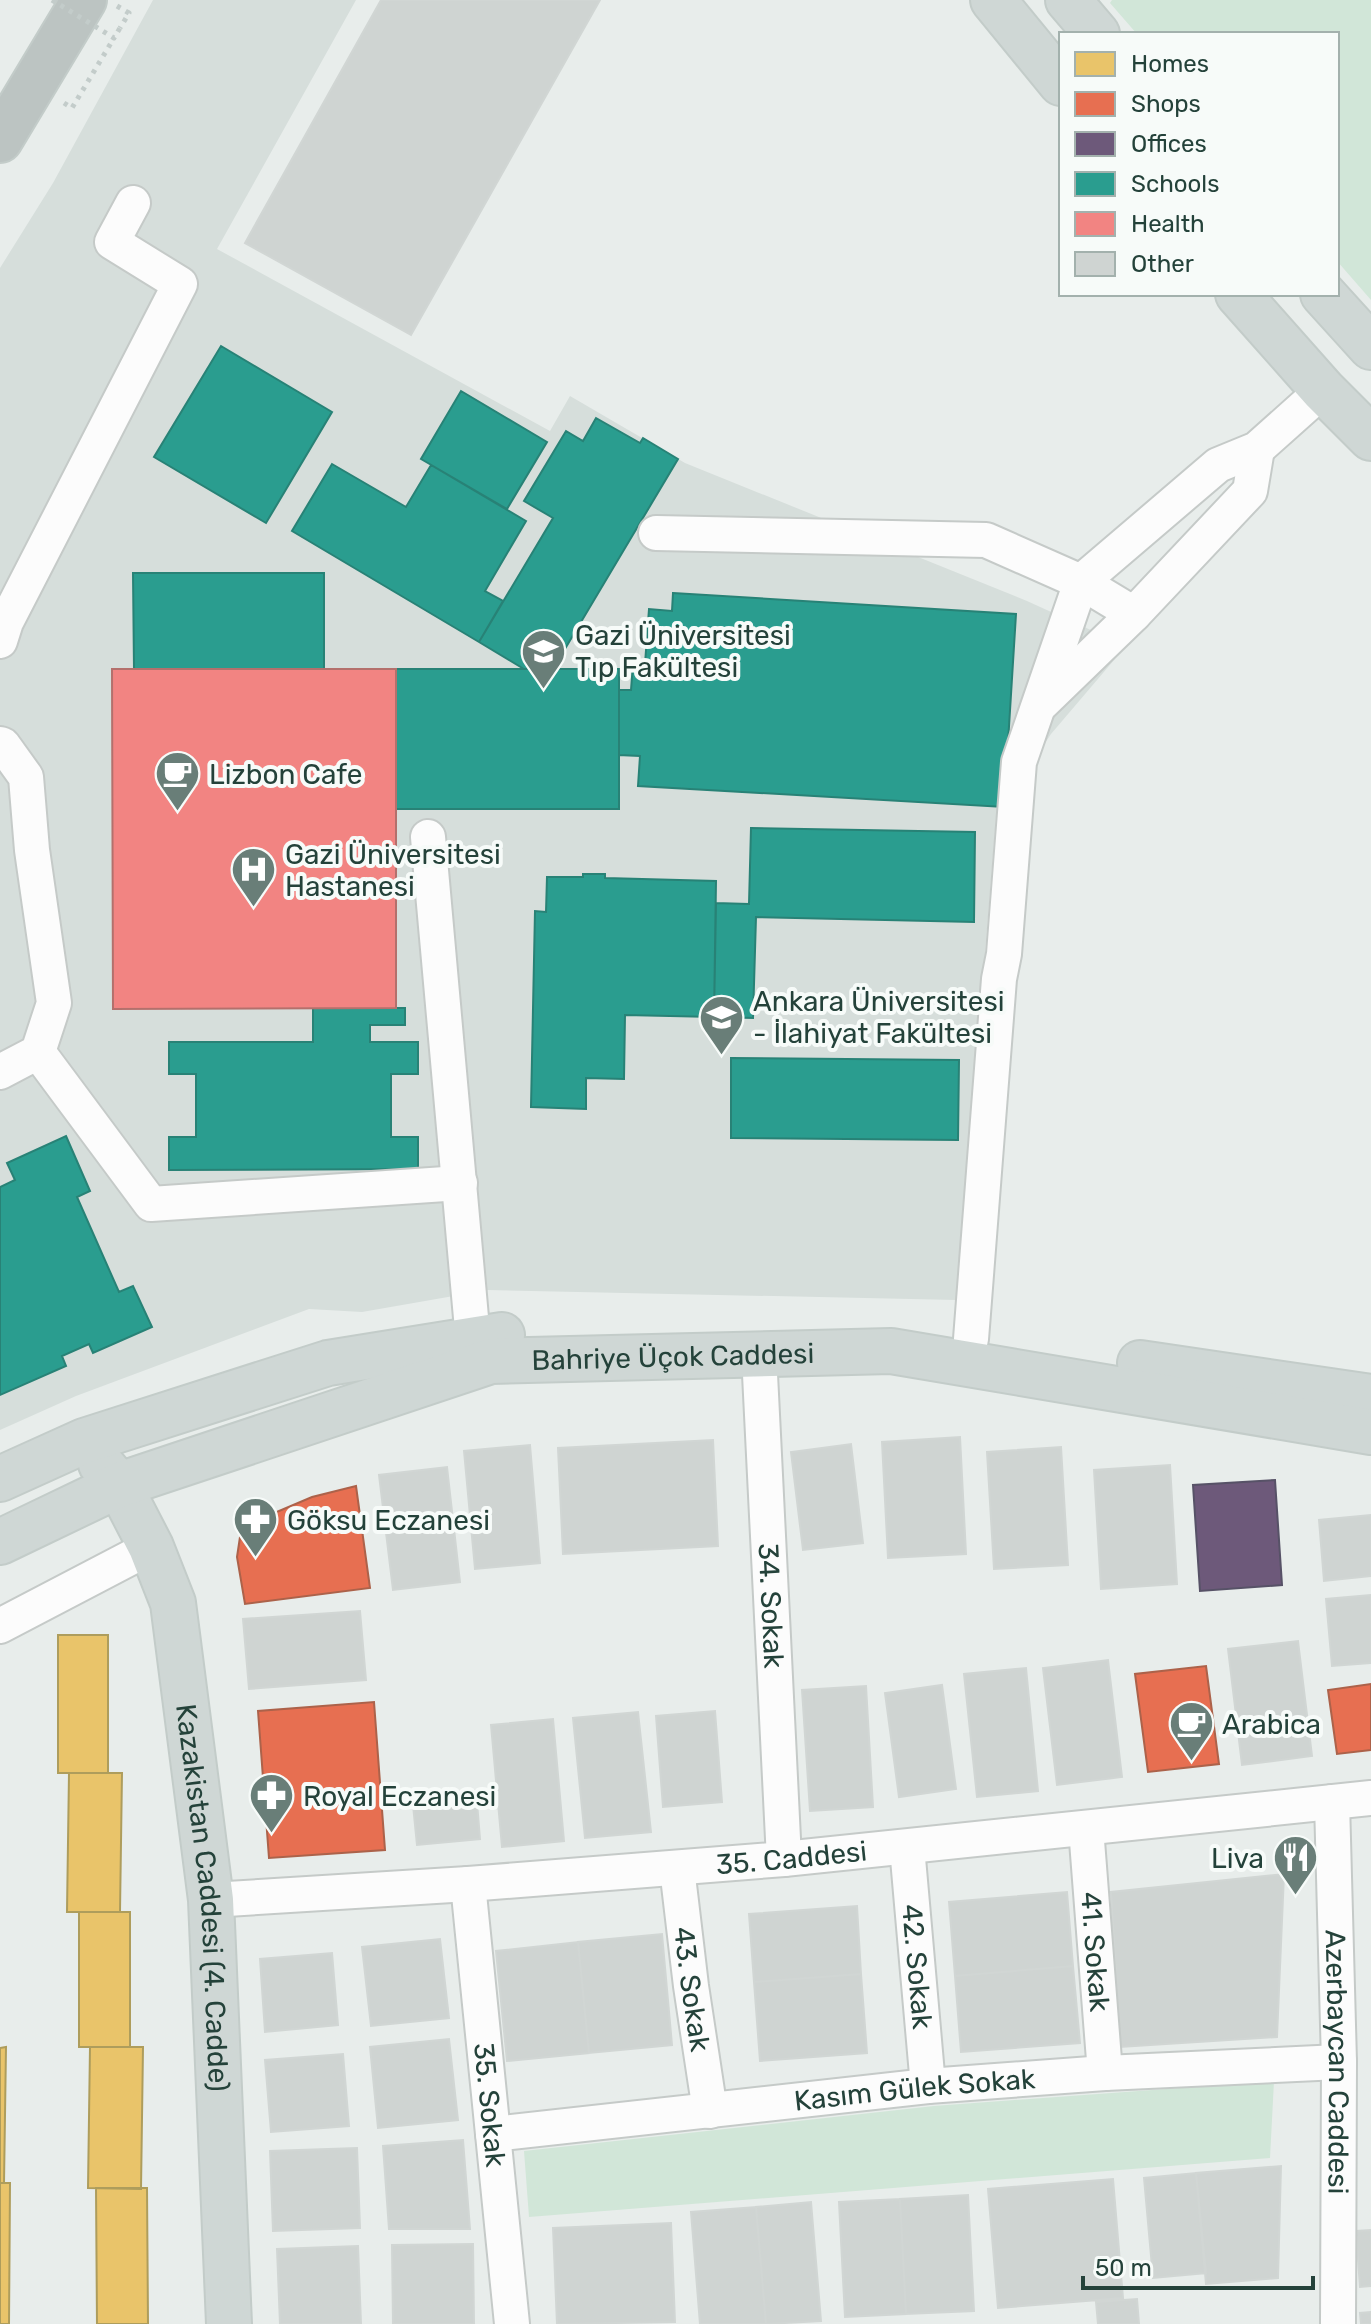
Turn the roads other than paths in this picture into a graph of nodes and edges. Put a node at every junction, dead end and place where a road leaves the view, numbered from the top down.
1 (84, 0) edge
2 (993, 0) edge
3 (1068, 0) edge
4 (1095, 32) edge
5 (1059, 81) edge
6 (0, 140) edge
7 (133, 203) dead end
8 (1240, 296) edge
9 (1325, 296) edge
10 (1371, 347) edge
11 (1323, 390) junction
12 (1371, 438) edge
13 (1257, 449) junction
14 (656, 533) dead end
15 (1081, 582) junction
16 (1134, 614) junction
17 (0, 641) edge
18 (1039, 706) junction
19 (0, 744) edge
20 (0, 810) edge
21 (30, 832) junction
22 (428, 837) dead end
23 (38, 1052) junction
24 (0, 1072) edge
25 (460, 1183) junction
26 (971, 1339) junction
27 (473, 1340) junction
28 (759, 1354) junction
29 (1371, 1397) edge
30 (1371, 1432) edge
31 (83, 1443) junction
32 (0, 1479) edge
33 (119, 1485) junction
34 (0, 1542) edge
35 (151, 1547) junction
36 (0, 1626) edge
37 (1371, 1798) edge
38 (1332, 1802) junction
39 (1086, 1828) junction
40 (907, 1847) junction
41 (784, 1859) junction
42 (677, 1868) junction
43 (468, 1884) junction
44 (211, 1900) junction
45 (1339, 2062) junction
46 (1105, 2073) junction
47 (928, 2086) junction
48 (710, 2111) junction
49 (493, 2134) junction
50 (222, 2317) edge
51 (512, 2324) edge
52 (1338, 2324) edge

1 - 6 highway
2 - 5 main road
3 - 4 main road
7 - 17 street
8 - 11 main road
9 - 10 main road
11 - 12 main road
11 - 13 street
13 - 15 street
13 - 16 street
14 - 15 street
15 - 16 street
15 - 18 street
16 - 18 street
18 - 26 street
19 - 21 street
20 - 21 street
21 - 23 street
22 - 25 street
23 - 24 street
23 - 25 street
25 - 27 street
26 - 27 main road, Bahriye Üçok Caddesi
26 - 29 main road, Bahriye Üçok Caddesi
27 - 31 main road, Bahriye Üçok Caddesi
28 - 30 main road, Bahriye Üçok Caddesi
28 - 33 main road, Bahriye Üçok Caddesi
28 - 41 street, 34. Sokak
31 - 32 main road, Bahriye Üçok Caddesi
31 - 33 main road, Kazakistan Caddesi (4. Cadde)
33 - 34 main road, Bahriye Üçok Caddesi
33 - 35 main road, Kazakistan Caddesi (4. Cadde)
35 - 36 street
35 - 44 main road, Kazakistan Caddesi (4. Cadde)
37 - 38 street, 35. Caddesi
38 - 39 street, 35. Caddesi
38 - 45 street, Azerbaycan Caddesi
39 - 40 street, 35. Caddesi
39 - 46 street, 41. Sokak
40 - 41 street, 35. Caddesi
40 - 47 street, 42. Sokak
41 - 42 street, 35. Caddesi
42 - 43 street, 35. Caddesi
42 - 48 street, 43. Sokak
43 - 44 street, 35. Caddesi
43 - 49 street, 35. Sokak
44 - 50 main road, Kazakistan Caddesi (4. Cadde)
45 - 46 street, Kasım Gülek Sokak
45 - 52 street, Azerbaycan Caddesi
46 - 47 street, Kasım Gülek Sokak
47 - 48 street, Kasım Gülek Sokak
48 - 49 street, Kasım Gülek Sokak
49 - 51 street, 35. Sokak

